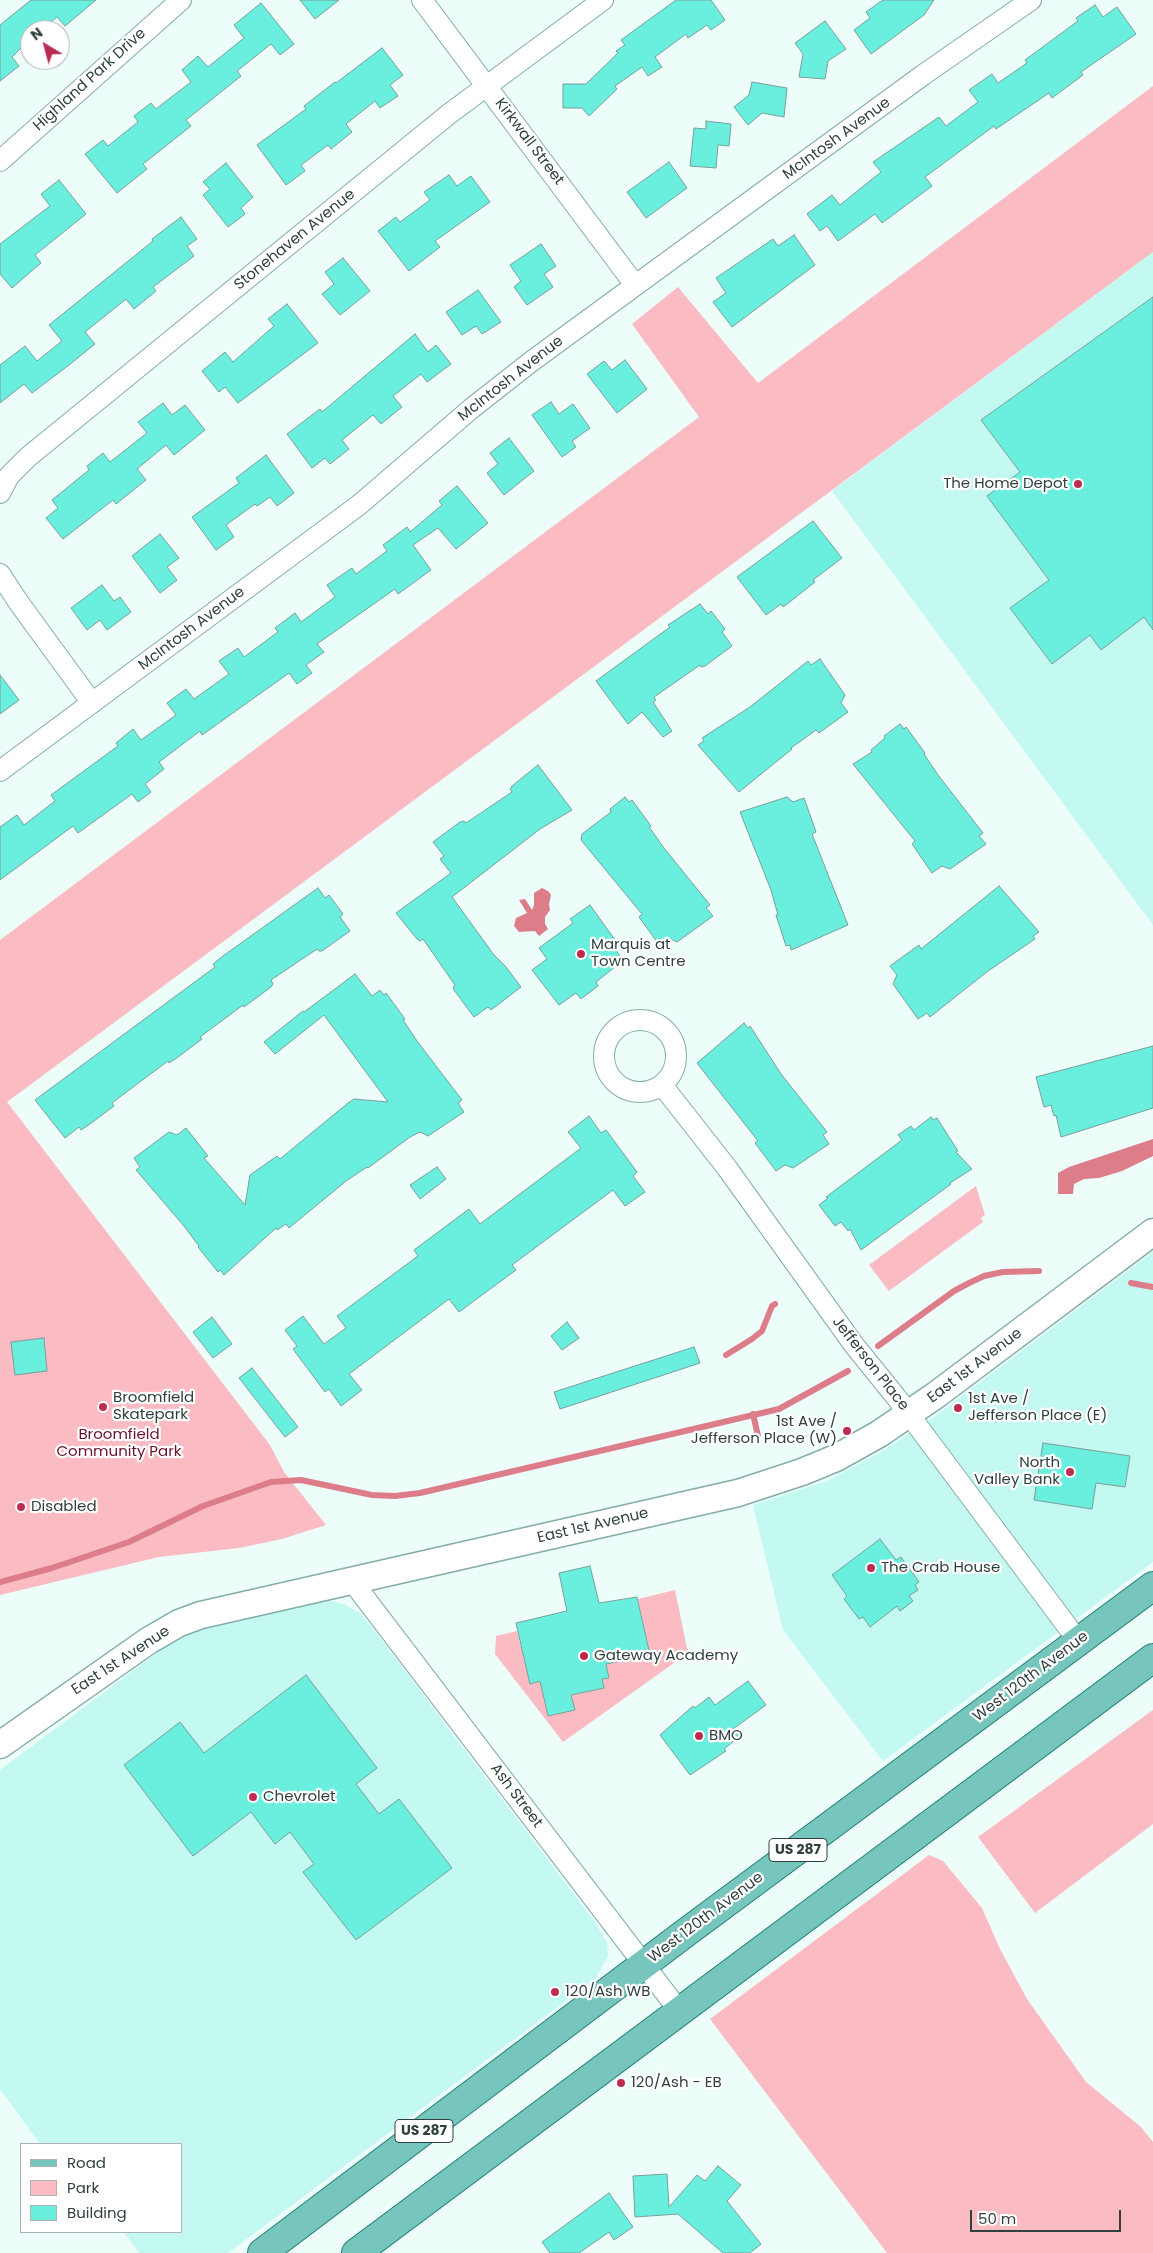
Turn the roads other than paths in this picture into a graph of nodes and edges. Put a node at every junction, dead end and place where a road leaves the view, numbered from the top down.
1 (181, 0) edge
2 (422, 0) edge
3 (602, 0) edge
4 (1031, 0) edge
5 (487, 86) junction
6 (0, 161) edge
7 (635, 285) junction
8 (0, 493) edge
9 (0, 574) edge
10 (92, 702) junction
11 (0, 771) edge
12 (662, 1085) dead end
13 (1153, 1232) edge
14 (909, 1414) junction
15 (352, 1580) junction
16 (1153, 1586) edge
17 (1078, 1642) junction
18 (1153, 1658) edge
19 (0, 1745) edge
20 (644, 1965) junction
21 (680, 2012) junction
22 (262, 2253) edge
23 (356, 2253) edge

1 - 6 street, Highland Park Drive
2 - 5 street, Kirkwall Street
3 - 5 street, Stonehaven Avenue
4 - 7 street, McIntosh Avenue
5 - 7 street, Kirkwall Street
5 - 8 street, Stonehaven Avenue
7 - 10 street, McIntosh Avenue
9 - 10 street
10 - 11 street, McIntosh Avenue
12 - 14 street, Jefferson Place
13 - 14 street, East 1st Avenue
14 - 15 street, East 1st Avenue
14 - 17 street, Jefferson Place
15 - 19 street, East 1st Avenue
15 - 20 street, Ash Street
16 - 17 main road, West 120th Avenue / US 287
17 - 20 main road, West 120th Avenue / US 287
18 - 21 main road
20 - 21 street, Ash Street
20 - 22 main road, West 120th Avenue / US 287
21 - 23 main road

